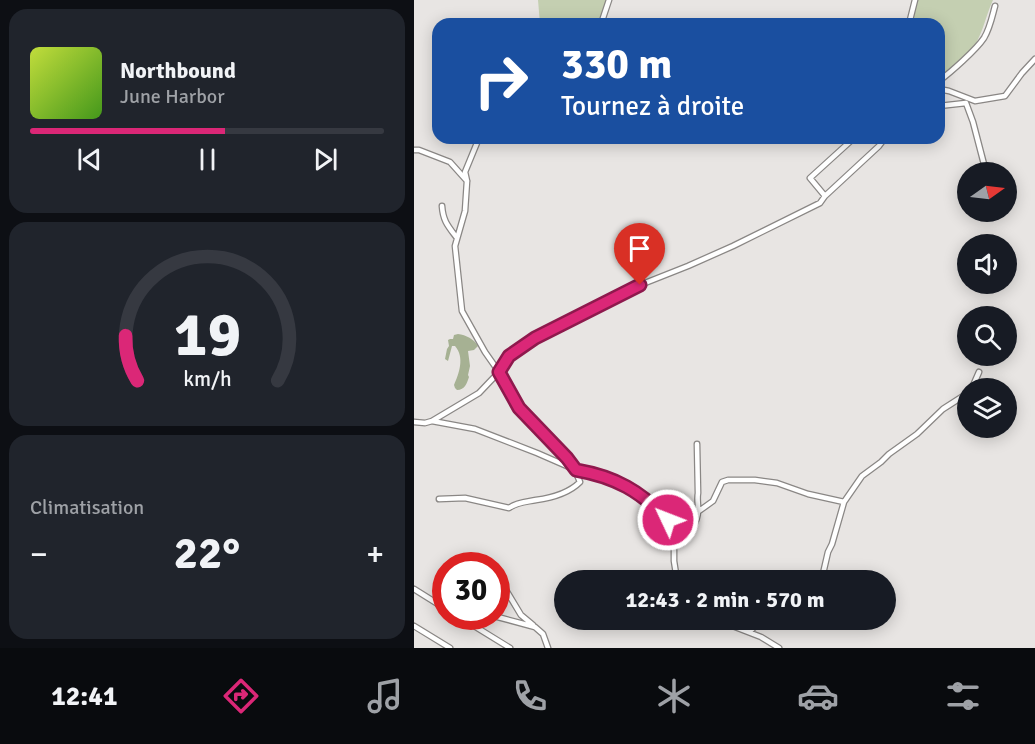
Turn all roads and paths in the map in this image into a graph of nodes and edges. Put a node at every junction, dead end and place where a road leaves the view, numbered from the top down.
1 (609, 0) edge
2 (915, 0) edge
3 (995, 6) dead end
4 (603, 18) edge
5 (910, 18) edge
6 (1035, 59) edge
7 (945, 76) edge
8 (945, 90) edge
9 (975, 101) junction
10 (966, 103) junction
11 (945, 105) edge
12 (477, 144) edge
13 (847, 144) edge
14 (880, 144) edge
15 (414, 150) edge
16 (983, 162) edge
17 (467, 181) junction
18 (825, 196) junction
19 (442, 206) dead end
20 (457, 238) junction
21 (499, 372) junction
22 (979, 372) dead end
23 (976, 378) edge
24 (957, 400) edge
25 (414, 422) edge
26 (432, 422) junction
27 (697, 444) dead end
28 (576, 470) junction
29 (439, 499) dead end
30 (844, 502) junction
31 (699, 511) junction
32 (674, 545) junction
33 (675, 570) edge
34 (824, 570) edge
35 (414, 589) edge
36 (510, 597) edge
37 (432, 600) edge
38 (510, 620) edge
39 (414, 626) edge
40 (535, 627) junction
41 (481, 630) edge
42 (743, 630) edge
43 (750, 630) edge
44 (748, 632) junction
45 (450, 648) edge
46 (510, 648) edge
47 (548, 648) edge
48 (779, 648) edge

1 - 4 street
2 - 5 street
3 - 7 street
6 - 9 street
8 - 9 street
9 - 10 street
10 - 11 street
10 - 16 street
12 - 17 street
13 - 18 street
14 - 18 street
15 - 17 street
17 - 20 street
18 - 21 street
19 - 20 street
20 - 21 street
21 - 26 street
21 - 28 street
22 - 23 street
24 - 30 street
25 - 26 street
26 - 28 street
27 - 31 street
28 - 29 street
28 - 32 street
30 - 31 street
30 - 34 street
31 - 32 street
32 - 33 street
35 - 37 street
36 - 40 street
38 - 40 street
39 - 45 street
40 - 47 street
41 - 46 street
42 - 44 street
43 - 44 street
44 - 48 street

